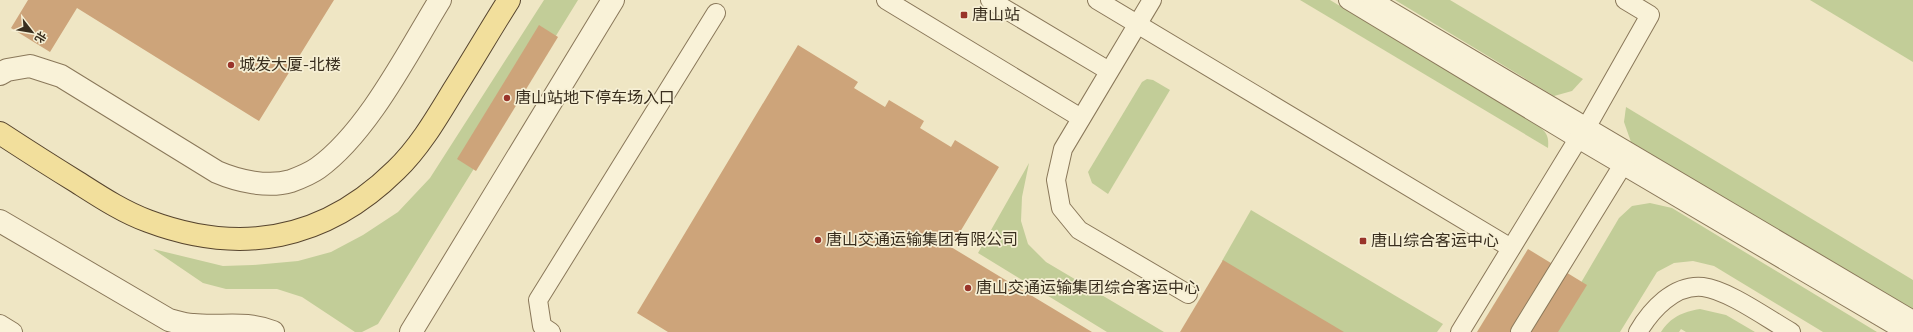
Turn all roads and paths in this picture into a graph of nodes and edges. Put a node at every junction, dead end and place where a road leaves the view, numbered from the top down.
1 (440, 0) edge
2 (509, 0) edge
3 (613, 0) edge
4 (886, 0) edge
5 (990, 0) edge
6 (1097, 0) edge
7 (1152, 0) edge
8 (1348, 0) edge
9 (1372, 0) edge
10 (1625, 0) edge
11 (716, 12) dead end
12 (1138, 24) junction
13 (1109, 71) junction
14 (0, 74) edge
15 (1081, 118) junction
16 (0, 133) edge
17 (1582, 134) junction
18 (1626, 160) junction
19 (0, 221) edge
20 (1510, 248) junction
21 (1188, 294) dead end
22 (1913, 320) edge
23 (0, 324) edge
24 (13, 332) edge
25 (273, 332) edge
26 (411, 332) edge
27 (551, 332) edge
28 (1460, 332) edge
29 (1520, 332) edge
30 (1638, 332) edge
31 (1791, 332) edge
32 (1906, 332) edge

1 - 14 street
2 - 16 main road
3 - 26 street
4 - 15 lane
5 - 13 lane
6 - 12 lane
7 - 12 lane
8 - 17 lane
9 - 17 lane
10 - 17 lane
11 - 27 lane
12 - 13 lane
12 - 20 lane
13 - 15 lane
15 - 21 lane
17 - 18 lane
17 - 20 lane
18 - 22 lane
18 - 29 lane
18 - 32 lane
19 - 25 street
20 - 28 lane
23 - 24 lane
30 - 31 lane

